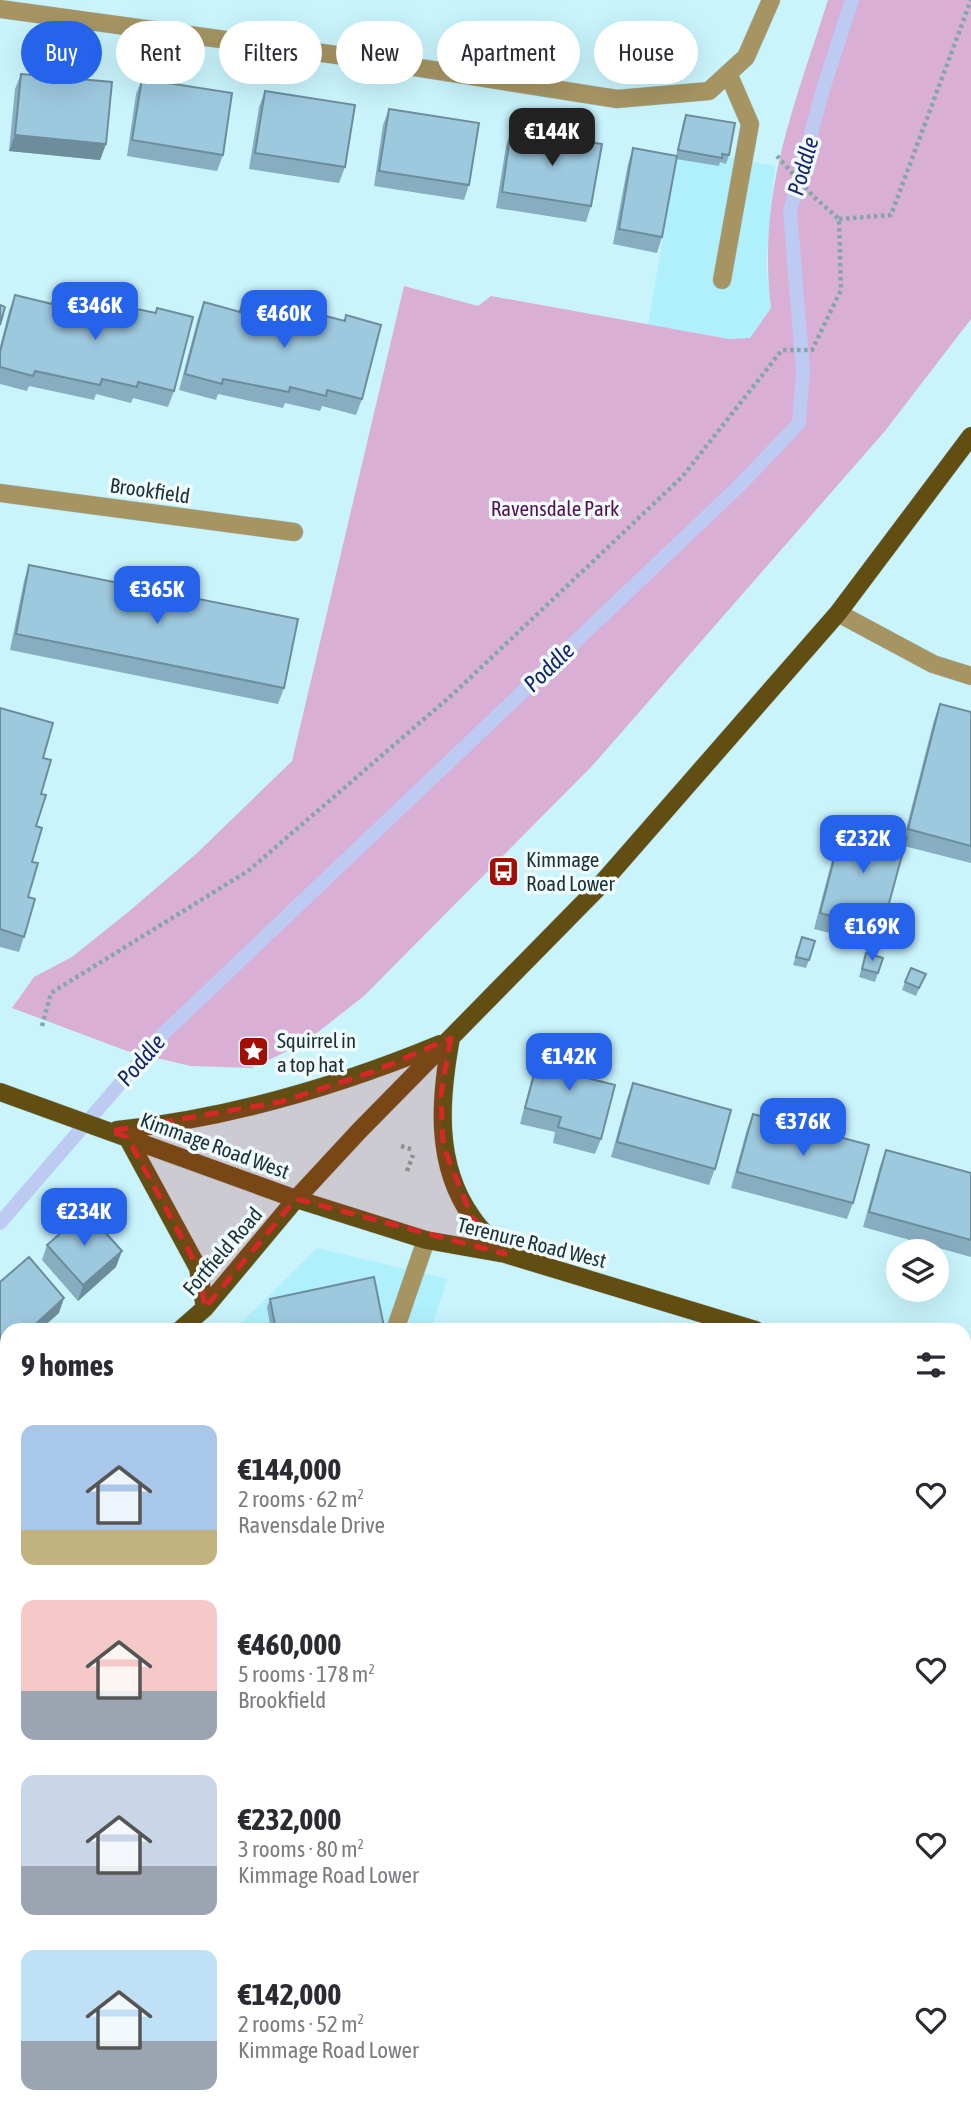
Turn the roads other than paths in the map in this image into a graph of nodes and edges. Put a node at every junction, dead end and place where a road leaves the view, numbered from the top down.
1 (771, 0) edge
2 (0, 9) edge
3 (728, 73) junction
4 (722, 281) dead end
5 (971, 436) edge
6 (0, 493) edge
7 (294, 532) dead end
8 (838, 613) junction
9 (971, 676) edge
10 (449, 1039) junction
11 (0, 1093) edge
12 (119, 1134) junction
13 (296, 1199) junction
14 (426, 1240) junction
15 (505, 1254) junction
16 (205, 1308) junction
17 (188, 1323) edge
18 (397, 1323) edge
19 (733, 1323) edge

1 - 3 street
2 - 3 street
3 - 4 street
5 - 8 main road
6 - 7 street, Brookfield
8 - 9 street
8 - 10 main road
10 - 12 main road
10 - 13 main road
10 - 15 main road
11 - 12 main road, Kimmage Road West
12 - 13 main road, Kimmage Road West
12 - 16 main road
13 - 14 main road, Terenure Road West
13 - 16 main road, Fortfield Road
14 - 15 main road, Terenure Road West
14 - 18 street
15 - 19 main road, Terenure Road West
16 - 17 main road, Fortfield Road

